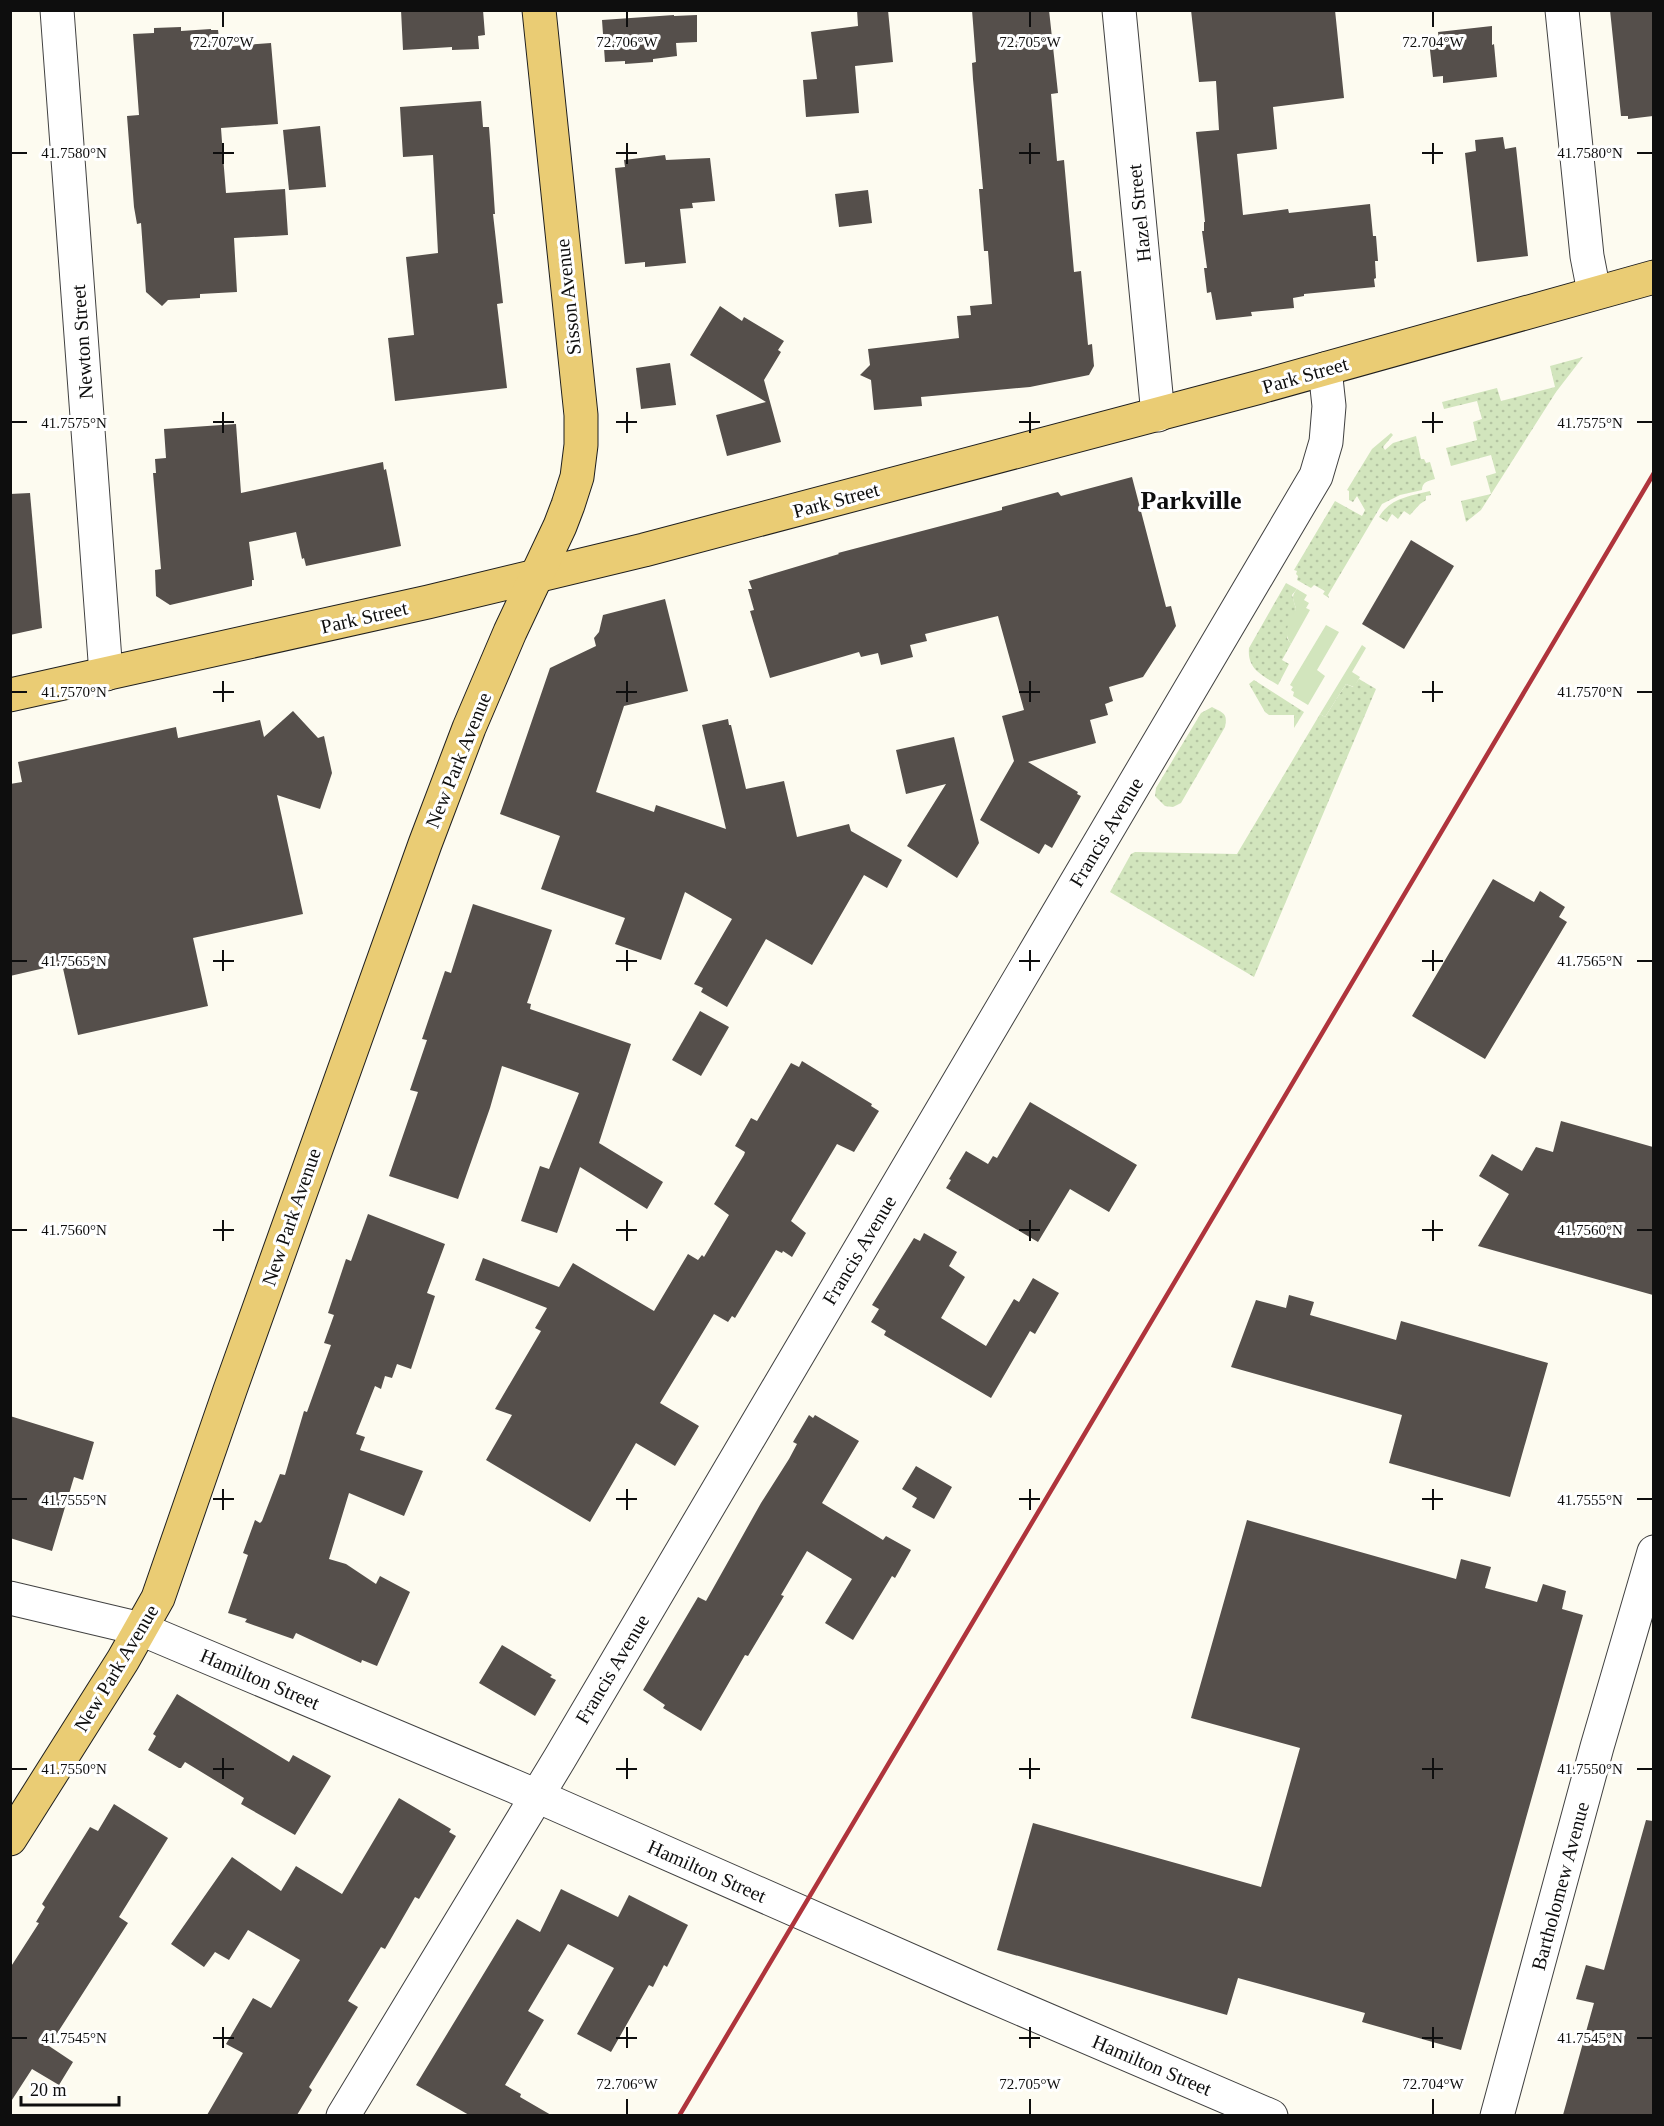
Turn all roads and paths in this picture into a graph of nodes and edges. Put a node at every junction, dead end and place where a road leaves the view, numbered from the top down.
1 (57, 10) edge
2 (539, 10) edge
3 (1119, 10) edge
4 (1562, 10) edge
5 (1653, 277) edge
6 (1594, 292) junction
7 (1325, 369) junction
8 (1158, 415) junction
9 (537, 576) junction
10 (106, 675) junction
11 (10, 695) edge
12 (1653, 1552) edge
13 (10, 1598) edge
14 (141, 1629) junction
15 (537, 1796) junction
16 (10, 1839) edge
17 (343, 2115) edge
18 (1271, 2115) edge
19 (1497, 2115) edge

1 - 10 street, Newton Street
2 - 9 main road, Sisson Avenue
3 - 8 street, Hazel Street
4 - 6 street
5 - 6 main road, Park Street
6 - 7 main road, Park Street
7 - 8 main road, Park Street
7 - 15 street, Francis Avenue
8 - 9 main road, Park Street
9 - 10 main road, Park Street
9 - 14 main road, New Park Avenue
10 - 11 main road, Park Street
12 - 19 street, Bartholomew Avenue
13 - 14 street, Hamilton Street
14 - 15 street, Hamilton Street
14 - 16 main road, New Park Avenue
15 - 17 street, Francis Avenue
15 - 18 street, Hamilton Street

